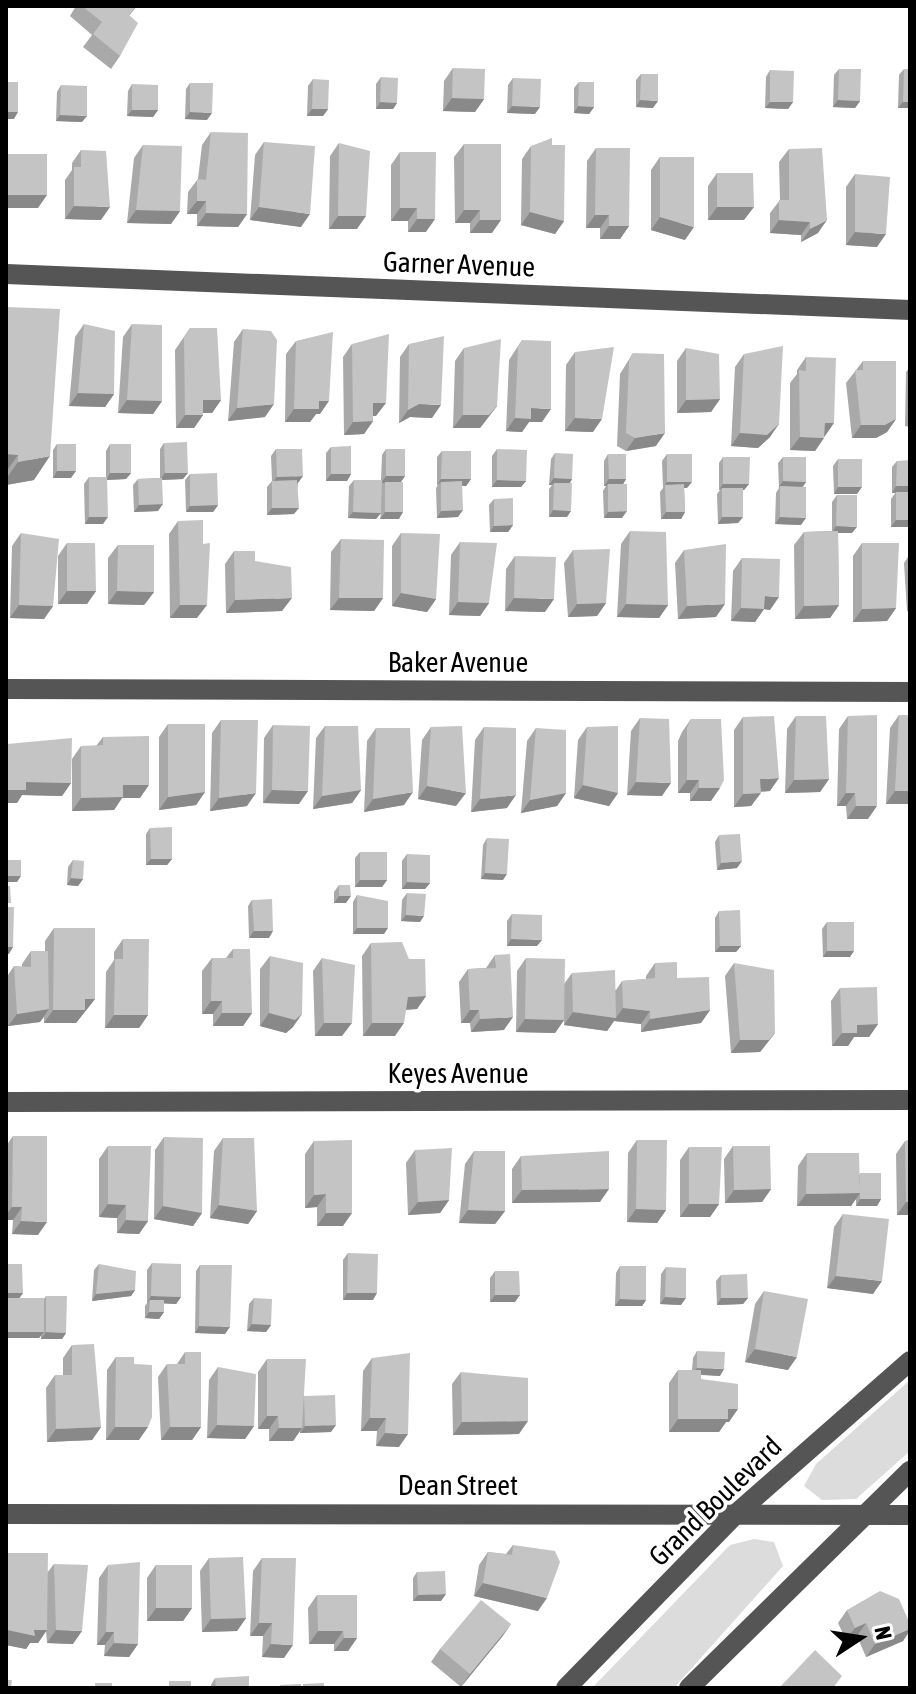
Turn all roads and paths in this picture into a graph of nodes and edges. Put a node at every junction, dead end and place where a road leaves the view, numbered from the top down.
1 (6, 274) edge
2 (910, 310) edge
3 (6, 689) edge
4 (910, 692) edge
5 (910, 1100) edge
6 (6, 1102) edge
7 (910, 1361) edge
8 (910, 1471) edge
9 (737, 1513) junction
10 (6, 1514) edge
11 (910, 1515) edge
12 (859, 1516) junction
13 (566, 1688) edge
14 (689, 1688) edge

1 - 2 street, Garner Avenue
3 - 4 street, Baker Avenue
5 - 6 street, Keyes Avenue
7 - 9 street, Grand Boulevard
8 - 12 street
9 - 10 street, Dean Street
9 - 12 street, Dean Street
9 - 13 street, Grand Boulevard
11 - 12 street, Dean Street
12 - 14 street

